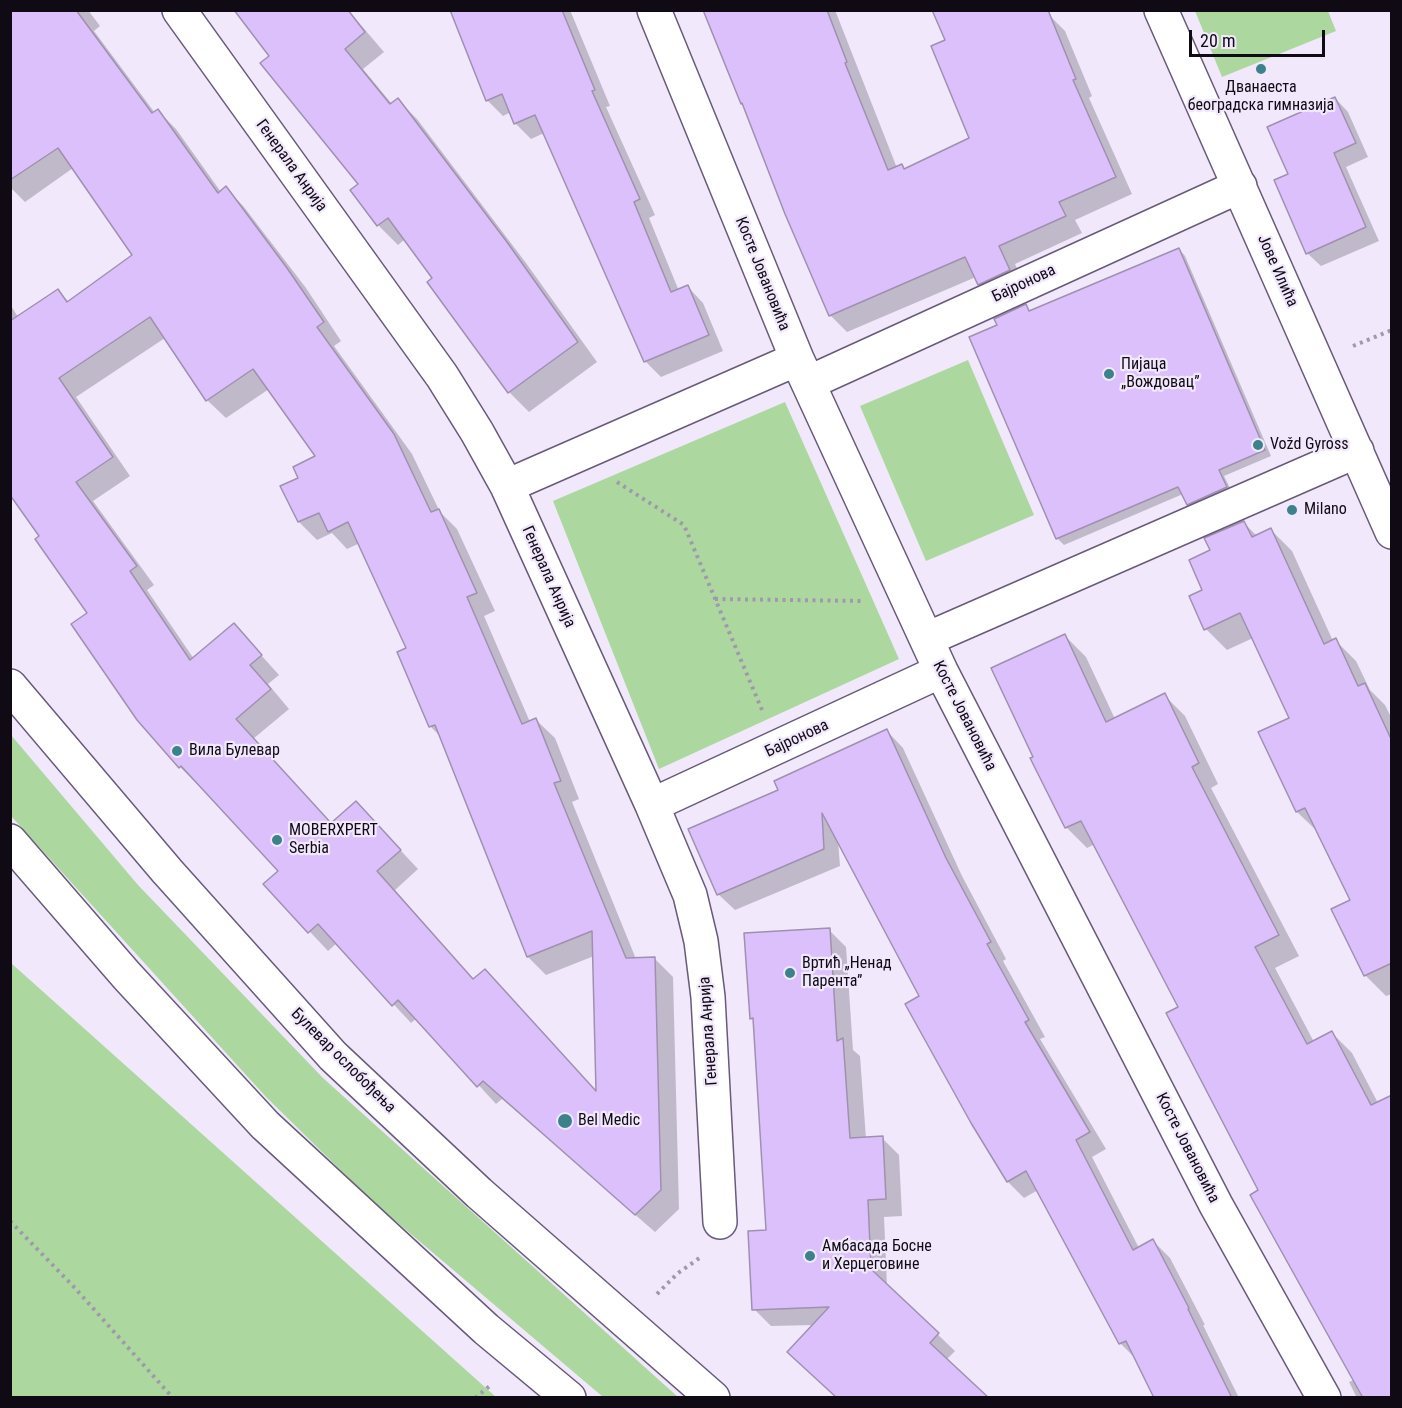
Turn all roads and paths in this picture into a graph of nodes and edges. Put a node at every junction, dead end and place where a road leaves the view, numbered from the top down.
1 (178, 10) edge
2 (654, 10) edge
3 (1161, 10) edge
4 (1240, 186) junction
5 (802, 371) junction
6 (1357, 452) junction
7 (576, 456) junction
8 (507, 486) junction
9 (1392, 532) edge
10 (715, 599) junction
11 (909, 601) junction
12 (927, 639) junction
13 (941, 671) junction
14 (10, 686) edge
15 (778, 747) junction
16 (652, 805) junction
17 (10, 841) edge
18 (10, 1221) edge
19 (720, 1222) dead end
20 (678, 1273) dead end
21 (661, 1290) dead end
22 (492, 1384) dead end
23 (173, 1398) edge
24 (475, 1398) edge
25 (569, 1398) edge
26 (713, 1398) edge
27 (1324, 1398) edge

1 - 8 street, Генерала Анрија
2 - 5 street, Косте Јовановића
3 - 4 street, Јове Илића
4 - 5 street, Бајронова
4 - 6 street, Јове Илића
5 - 7 street, Бајронова
5 - 11 street, Косте Јовановића
6 - 9 street, Јове Илића
6 - 12 street
7 - 8 street, Бајронова
7 - 10 path
8 - 16 street, Генерала Анрија
10 - 11 path
10 - 15 path
11 - 12 street, Косте Јовановића
12 - 13 street, Косте Јовановића
13 - 15 street, Бајронова
13 - 27 street, Косте Јовановића
14 - 26 street, Булевар ослобођења
15 - 16 street, Бајронова
16 - 19 street, Генерала Анрија
17 - 25 street
18 - 23 path
20 - 21 path
22 - 24 path

